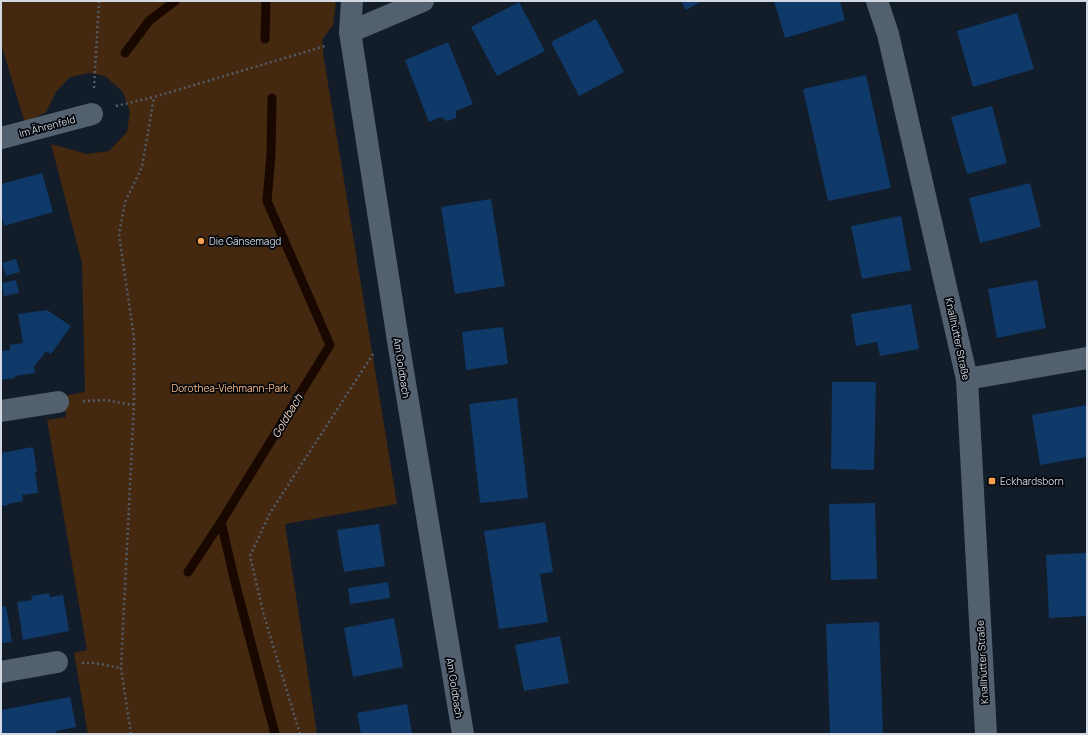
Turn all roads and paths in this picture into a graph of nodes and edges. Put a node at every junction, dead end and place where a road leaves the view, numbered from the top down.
1 (99, 1) edge
2 (352, 1) edge
3 (423, 1) edge
4 (877, 1) edge
5 (350, 32) junction
6 (96, 73) dead end
7 (154, 96) junction
8 (92, 114) joint
9 (1, 138) edge
10 (376, 351) dead end
11 (1087, 358) edge
12 (967, 379) junction
13 (58, 402) joint
14 (134, 405) junction
15 (1, 411) edge
16 (57, 662) joint
17 (121, 668) junction
18 (1, 672) edge
19 (131, 734) edge
20 (300, 734) edge
21 (463, 734) edge
22 (986, 734) edge

1 - 6 path
2 - 5 street, Am Goldbach
3 - 5 street
4 - 12 street, Knallhütter Straße
5 - 7 path
5 - 21 street, Am Goldbach
7 - 8 path
7 - 14 path
8 - 9 street, Im Ährenfeld
10 - 20 path
11 - 12 street
12 - 22 street, Knallhütter Straße
13 - 14 path
13 - 15 street
14 - 17 path
16 - 17 path
16 - 18 street
17 - 19 path

